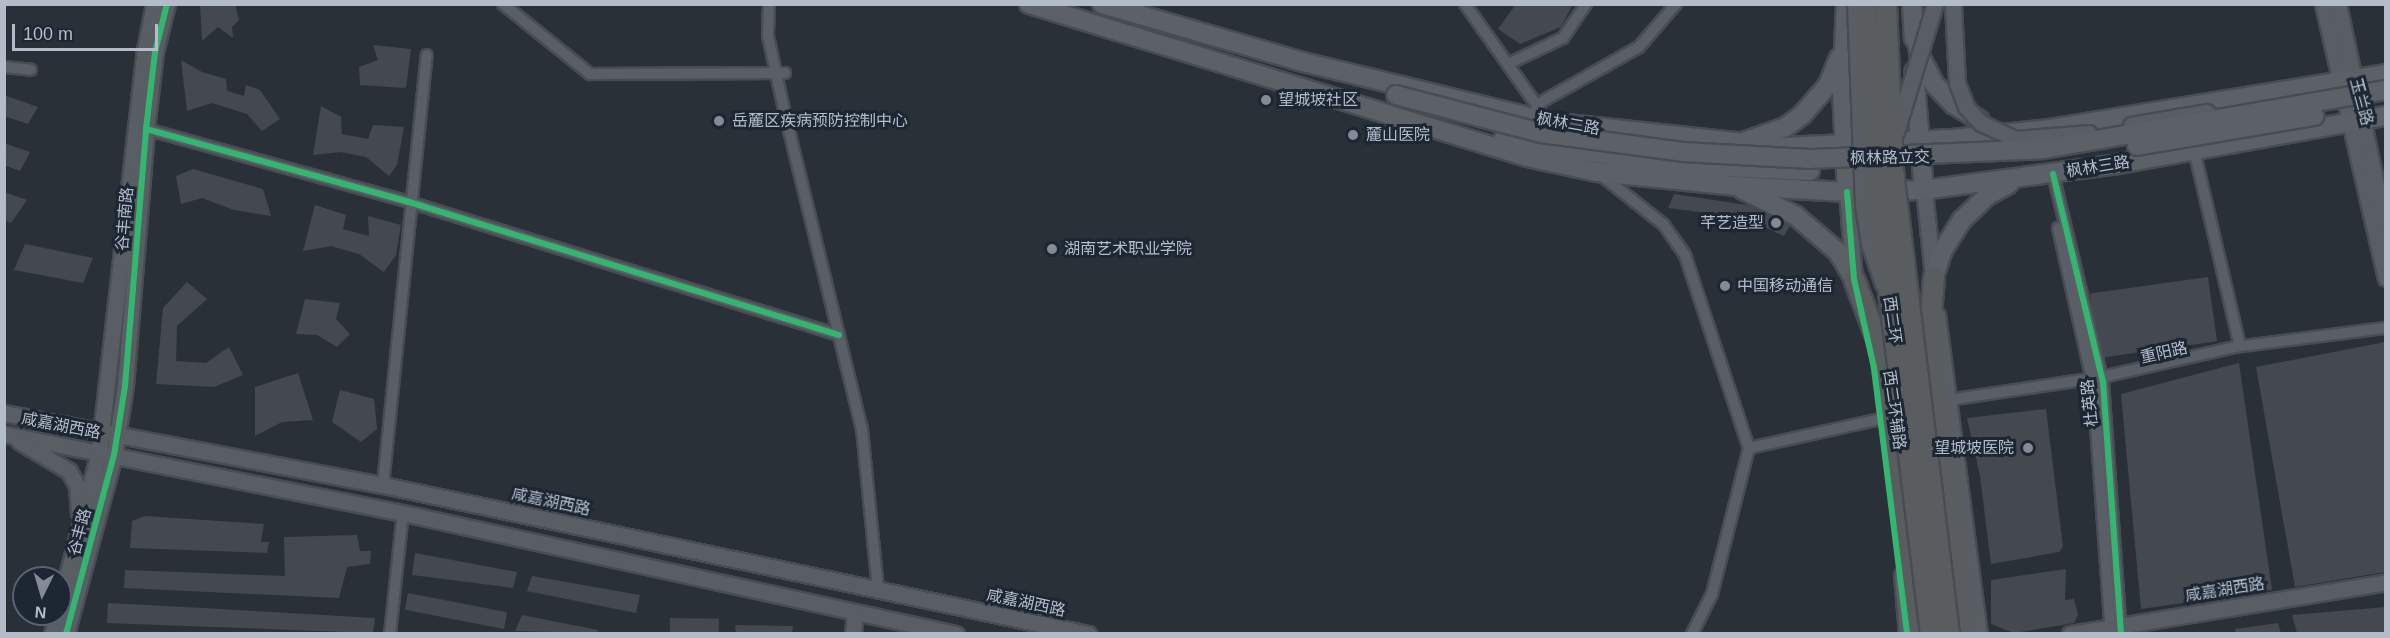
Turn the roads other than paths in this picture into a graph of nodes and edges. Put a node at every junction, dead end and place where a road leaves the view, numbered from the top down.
1 (154, 4) edge
2 (167, 4) edge
3 (502, 4) edge
4 (769, 4) edge
5 (1029, 4) edge
6 (1102, 4) edge
7 (1466, 4) edge
8 (1586, 4) edge
9 (1676, 4) edge
10 (1846, 4) edge
11 (1855, 4) edge
12 (1866, 4) edge
13 (1886, 4) edge
14 (1912, 4) edge
15 (1935, 4) edge
16 (1953, 4) edge
17 (2323, 4) edge
18 (2338, 4) edge
19 (1914, 28) junction
20 (1846, 39) junction
21 (427, 55) dead end
22 (1299, 61) junction
23 (1510, 63) junction
24 (4, 67) edge
25 (31, 70) dead end
26 (781, 73) junction
27 (2385, 74) edge
28 (2344, 80) junction
29 (1287, 81) junction
30 (2385, 90) edge
31 (1396, 101) junction
32 (2385, 102) edge
33 (1536, 105) junction
34 (2297, 107) junction
35 (2385, 116) edge
36 (1549, 122) junction
37 (2355, 122) junction
38 (146, 129) junction
39 (2049, 129) junction
40 (1920, 141) junction
41 (1739, 144) junction
42 (1844, 145) junction
43 (2192, 150) junction
44 (1893, 171) junction
45 (1597, 172) junction
46 (2050, 174) junction
47 (2028, 178) junction
48 (1736, 186) junction
49 (1924, 190) junction
50 (1847, 192) junction
51 (409, 202) junction
52 (2385, 232) edge
53 (1934, 277) junction
54 (2385, 278) edge
55 (1854, 279) junction
56 (1888, 298) junction
57 (2385, 328) edge
58 (2385, 332) edge
59 (839, 335) junction
60 (2238, 347) junction
61 (2098, 380) junction
62 (1948, 402) junction
63 (4, 413) edge
64 (1881, 419) junction
65 (108, 431) junction
66 (5, 434) edge
67 (1749, 448) junction
68 (107, 454) junction
69 (383, 485) junction
70 (403, 513) junction
71 (80, 528) junction
72 (70, 566) edge
73 (2385, 582) edge
74 (2385, 588) edge
75 (878, 590) junction
76 (855, 612) junction
77 (2114, 631) edge
78 (66, 633) edge
79 (390, 633) edge
80 (853, 633) edge
81 (956, 633) edge
82 (1088, 633) edge
83 (1692, 633) edge
84 (1907, 633) edge
85 (1919, 633) edge
86 (1931, 633) edge
87 (1949, 633) edge
88 (1962, 633) edge
89 (1978, 633) edge
90 (2070, 633) edge

1 - 65 street, 谷丰南路
2 - 38 street, 谷丰南路
3 - 26 street
4 - 26 street
5 - 29 main road
6 - 22 main road, 枫林二路
7 - 23 street
8 - 23 street
9 - 33 street
10 - 20 main road
11 - 56 street, bridge
12 - 56 highway, 西二环, bridge
13 - 44 highway, 西二环, bridge
14 - 19 main road
15 - 44 street, bridge
16 - 34 street, bridge
17 - 28 street, 玉兰路
18 - 28 street, 玉兰路
19 - 39 main road
19 - 40 main road
20 - 41 main road
20 - 42 main road
21 - 51 street
22 - 31 main road, 枫林二路
22 - 36 main road, 枫林二路
23 - 33 street
24 - 25 street
26 - 59 street
27 - 28 main road
28 - 37 street, 玉兰路
28 - 39 main road
29 - 31 main road
29 - 45 main road
30 - 34 main road, 枫林路立交, bridge
31 - 32 main road, 枫林路立交, bridge
31 - 34 main road, 枫林路立交, bridge
33 - 36 street
35 - 37 main road, 枫林三路
36 - 41 main road, 枫林二路
37 - 43 main road, 枫林三路
37 - 52 street, 玉兰路
37 - 54 street, 玉兰路
38 - 51 street
38 - 65 street, 谷丰南路
39 - 40 main road
40 - 42 main road
40 - 49 main road
41 - 42 main road, 枫林二路
42 - 50 main road
43 - 46 main road, 枫林三路
43 - 60 street
44 - 87 highway, 西二环, bridge
45 - 48 main road
45 - 67 street
46 - 47 main road, 枫林三路
46 - 61 street, 杜英路
47 - 49 main road, 枫林三路
47 - 53 main road
48 - 50 main road, 枫林三路
48 - 55 main road
49 - 50 main road, 枫林三路
49 - 53 street
50 - 55 street, 西二环辅路
51 - 59 street
51 - 69 street
53 - 62 street
53 - 88 highway
55 - 64 street, 西二环辅路
55 - 85 highway
56 - 86 highway, 西二环, bridge
57 - 60 street, 重阳路
58 - 61 street, 重阳路
59 - 75 street
60 - 61 street, 重阳路
61 - 62 street, 重阳路
61 - 77 street, 杜英路
62 - 89 street
63 - 65 street, 咸嘉湖西路
64 - 67 street
64 - 84 street, 西二环辅路
65 - 68 street, 谷丰路
65 - 69 street, 咸嘉湖西路
66 - 68 street, 咸嘉湖西路
66 - 71 street
67 - 83 street
68 - 70 street, 咸嘉湖西路
68 - 71 street, 谷丰路
68 - 78 street, 谷丰路
69 - 75 street, 咸嘉湖西路
70 - 76 street, 咸嘉湖西路
70 - 79 street
71 - 72 street, 谷丰路
73 - 77 street, 咸嘉湖西路
74 - 77 street, 咸嘉湖西路
75 - 82 street, 咸嘉湖西路
76 - 80 street
76 - 81 street, 咸嘉湖西路
77 - 90 street, 咸嘉湖西路

